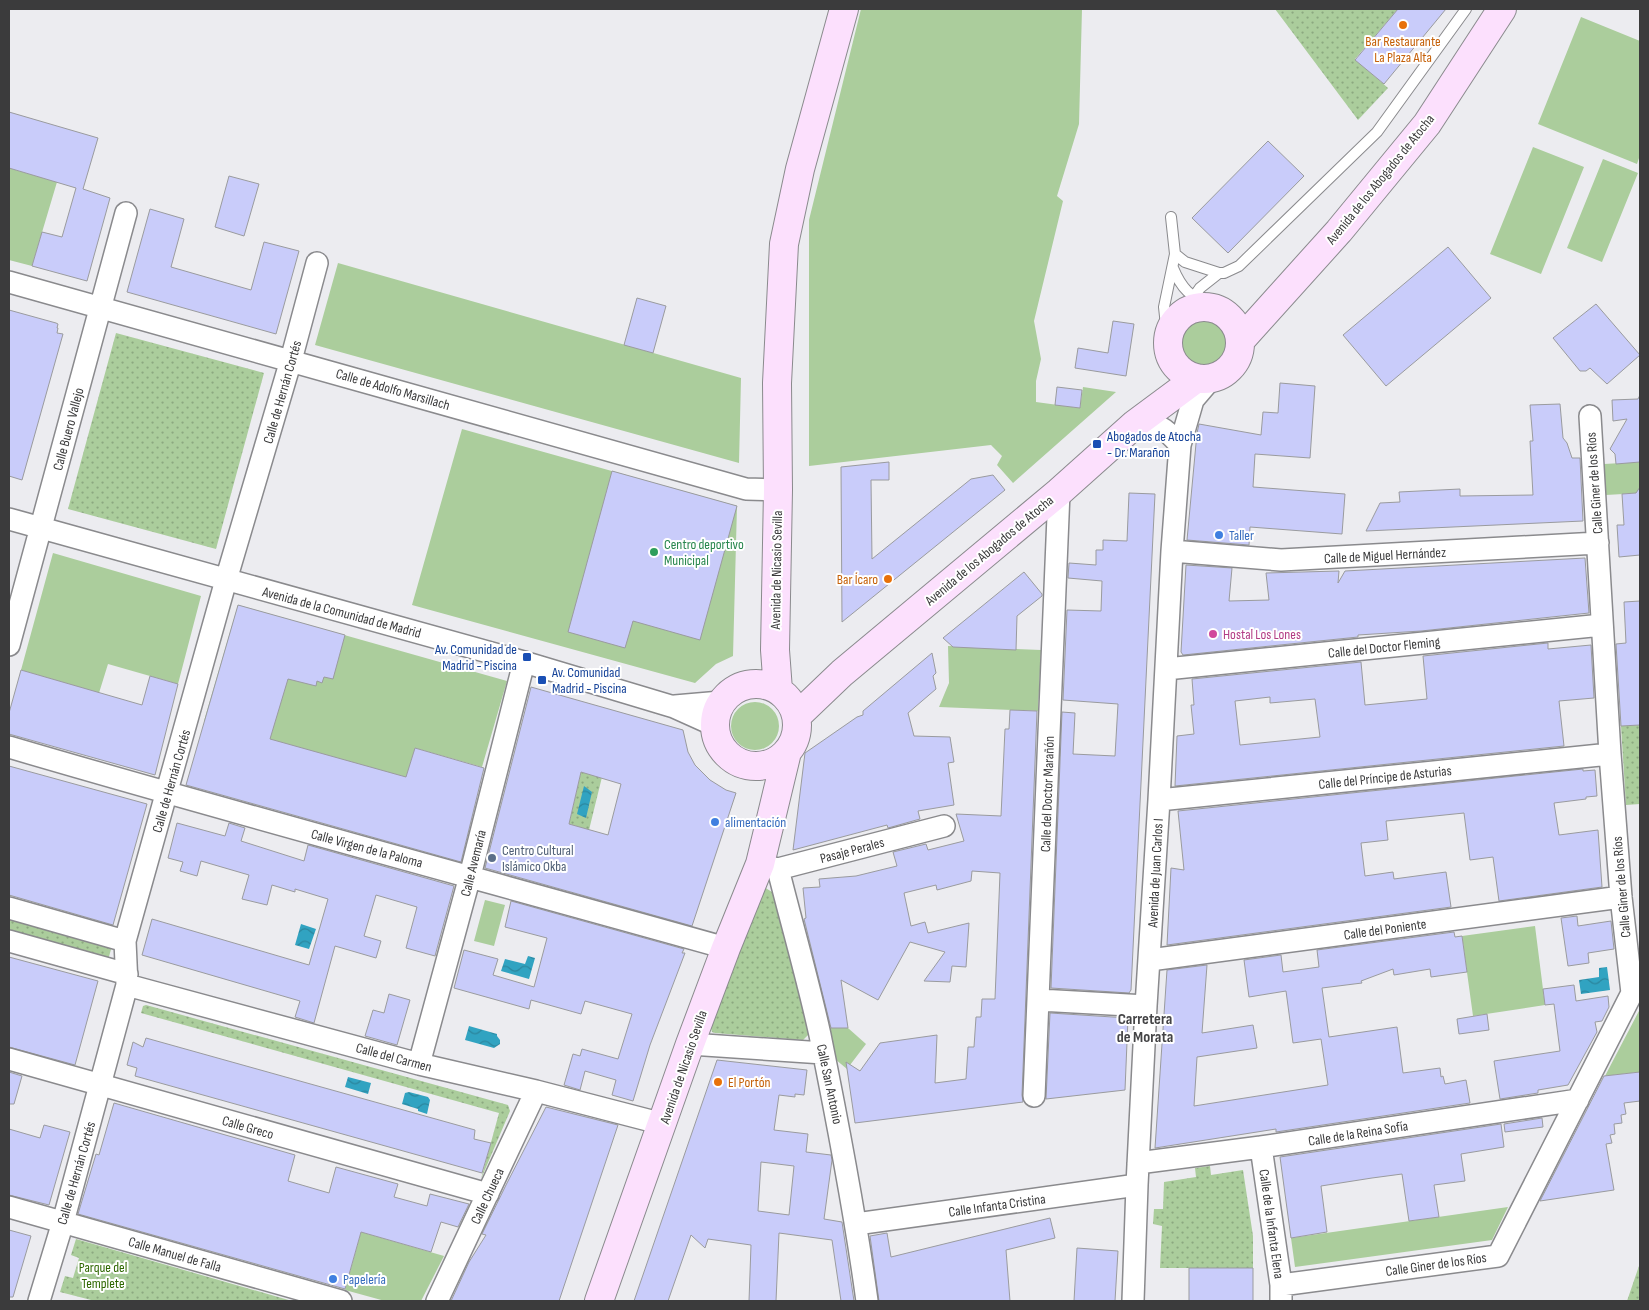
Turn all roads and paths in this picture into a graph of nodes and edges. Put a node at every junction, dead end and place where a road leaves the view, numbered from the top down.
1 (844, 9) edge
2 (1466, 9) edge
3 (1502, 9) edge
4 (126, 213) dead end
5 (1171, 217) dead end
6 (1175, 254) junction
7 (317, 263) dead end
8 (1173, 268) junction
9 (1219, 272) junction
10 (9, 282) edge
11 (1284, 290) junction
12 (101, 308) junction
13 (1203, 309) junction
14 (1240, 341) junction
15 (1169, 349) junction
16 (291, 360) junction
17 (1204, 378) junction
18 (1590, 416) dead end
19 (1135, 424) junction
20 (1180, 445) junction
21 (778, 490) junction
22 (1059, 492) junction
23 (9, 519) edge
24 (41, 528) junction
25 (1598, 543) junction
26 (1172, 550) junction
27 (226, 580) junction
28 (1602, 625) junction
29 (9, 645) edge
30 (524, 662) junction
31 (1166, 669) junction
32 (779, 696) junction
33 (718, 713) junction
34 (9, 747) edge
35 (787, 752) junction
36 (1610, 754) junction
37 (745, 765) junction
38 (168, 794) junction
39 (1159, 800) junction
40 (944, 826) dead end
41 (768, 833) junction
42 (769, 867) junction
43 (470, 876) junction
44 (1621, 897) junction
45 (9, 908) edge
46 (125, 941) junction
47 (9, 942) edge
48 (726, 948) junction
49 (1150, 960) junction
50 (127, 979) junction
51 (1039, 1000) junction
52 (1146, 1006) junction
53 (690, 1044) junction
54 (823, 1053) junction
55 (9, 1059) edge
56 (419, 1064) junction
57 (101, 1085) junction
58 (536, 1091) junction
59 (1034, 1096) dead end
60 (1578, 1100) junction
61 (663, 1124) junction
62 (1261, 1147) junction
63 (1138, 1163) junction
64 (1137, 1185) junction
65 (488, 1194) junction
66 (9, 1207) edge
67 (63, 1222) junction
68 (856, 1224) junction
69 (1281, 1293) edge
70 (40, 1301) edge
71 (341, 1301) edge
72 (437, 1301) edge
73 (599, 1301) edge
74 (867, 1301) edge
75 (1133, 1301) edge

1 - 21 main road, Avenida de Nicasio Sevilla
2 - 9 lane
3 - 11 main road, Avenida de los Abogados de Atocha
4 - 12 street, Calle Buero Vallejo
5 - 6 lane
6 - 8 lane
6 - 9 lane
7 - 16 street, Calle de Hernán Cortés
8 - 13 lane
8 - 15 lane
9 - 13 lane
10 - 12 street, Calle de Adolfo Marsillach
11 - 13 main road, Avenida de los Abogados de Atocha
11 - 14 main road
12 - 16 street, Calle de Adolfo Marsillach
12 - 24 street, Calle Buero Vallejo
13 - 14 main road
13 - 15 main road
14 - 17 main road
15 - 17 main road
15 - 19 main road, Avenida de los Abogados de Atocha
16 - 21 street, Calle de Adolfo Marsillach
16 - 27 street, Calle de Hernán Cortés
17 - 19 main road, Avenida de los Abogados de Atocha
17 - 20 street, Avenida de Juan Carlos I
18 - 25 street, Calle Giner de los Ríos
19 - 20 street
19 - 22 main road, Avenida de los Abogados de Atocha
20 - 26 street, Avenida de Juan Carlos I
21 - 32 main road, Avenida de Nicasio Sevilla
22 - 32 main road, Avenida de los Abogados de Atocha
22 - 51 street, Calle del Doctor Marañón
23 - 24 street, Avenida de la Comunidad de Madrid
24 - 27 street, Avenida de la Comunidad de Madrid
24 - 29 street, Calle Buero Vallejo
25 - 26 street, Calle de Miguel Hernández
25 - 28 street, Calle Giner de los Ríos
26 - 31 street, Avenida de Juan Carlos I
27 - 30 street, Avenida de la Comunidad de Madrid
27 - 38 street, Calle de Hernán Cortés
28 - 31 street, Calle del Doctor Fleming
28 - 36 street, Calle Giner de los Ríos
30 - 33 street, Avenida de la Comunidad de Madrid
30 - 43 street, Calle Avemaría
31 - 39 street, Avenida de Juan Carlos I
32 - 33 main road
32 - 35 main road
33 - 37 main road
34 - 38 street, Calle Virgen de la Paloma
35 - 37 main road
35 - 41 main road, Avenida de Nicasio Sevilla
36 - 39 street, Calle del Príncipe de Asturias
36 - 44 street, Calle Giner de los Ríos
37 - 41 main road, Avenida de Nicasio Sevilla
38 - 43 street, Calle Virgen de la Paloma
38 - 46 street, Calle de Hernán Cortés
39 - 49 street, Avenida de Juan Carlos I
40 - 42 street, Pasaje Perales
41 - 42 main road, Avenida de Nicasio Sevilla
42 - 48 main road, Avenida de Nicasio Sevilla
42 - 54 street, Calle San Antonio
43 - 48 street, Calle Virgen de la Paloma
43 - 56 street, Calle Avemaría
44 - 49 street, Calle del Poniente
44 - 60 street, Calle Giner de los Ríos
45 - 46 street
46 - 50 street, Calle de Hernán Cortés
47 - 50 street, Calle del Carmen
48 - 53 main road, Avenida de Nicasio Sevilla
49 - 52 street, Avenida de Juan Carlos I
50 - 56 street, Calle del Carmen
50 - 57 street, Calle de Hernán Cortés
51 - 52 street
51 - 59 street, Calle del Doctor Marañón
52 - 63 street, Avenida de Juan Carlos I
53 - 54 street
53 - 61 main road, Avenida de Nicasio Sevilla
54 - 68 street, Calle San Antonio
55 - 57 street, Calle Greco
56 - 58 street, Calle del Carmen
57 - 65 street, Calle Greco
57 - 67 street, Calle de Hernán Cortés
58 - 61 street, Calle del Carmen
58 - 65 street, Calle Chueca
60 - 62 street, Calle de la Reina Sofía
60 - 69 street, Calle Giner de los Ríos
61 - 73 main road, Avenida de Nicasio Sevilla
62 - 63 street, Calle de la Reina Sofía
62 - 69 street, Calle de la Infanta Elena
63 - 64 street, Avenida de Juan Carlos I
64 - 68 street, Calle Infanta Cristina
64 - 75 street, Avenida de Juan Carlos I
65 - 72 street, Calle Chueca
66 - 67 street, Calle Manuel de Falla
67 - 70 street, Calle de Hernán Cortés
67 - 71 street, Calle Manuel de Falla
68 - 74 street, Calle San Antonio

